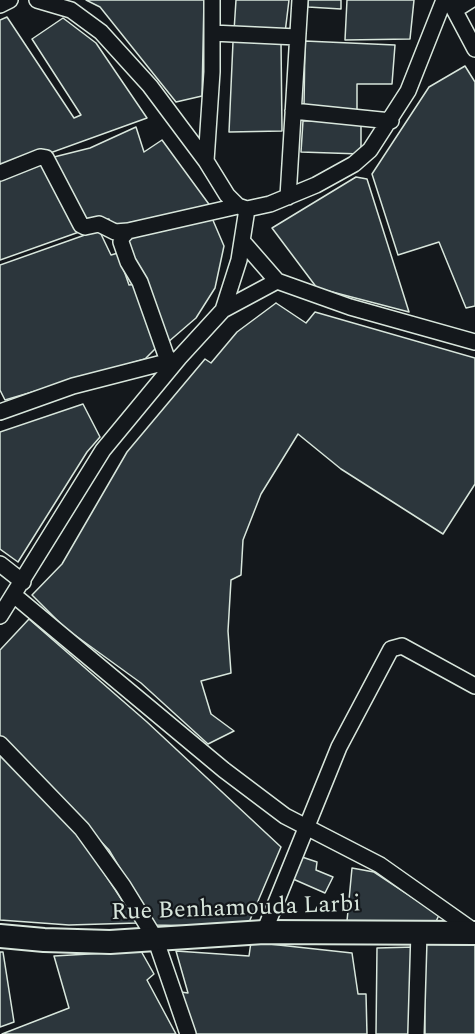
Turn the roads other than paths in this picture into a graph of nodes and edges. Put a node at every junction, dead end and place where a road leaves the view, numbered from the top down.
1 (10, 0) edge
2 (37, 0) edge
3 (212, 0) edge
4 (300, 0) edge
5 (471, 0) edge
6 (450, 3) edge
7 (0, 5) edge
8 (212, 33) junction
9 (297, 37) junction
10 (475, 49) edge
11 (293, 111) junction
12 (391, 121) junction
13 (206, 161) junction
14 (0, 174) edge
15 (288, 197) junction
16 (243, 208) junction
17 (128, 231) junction
18 (243, 242) junction
19 (277, 281) junction
20 (223, 310) junction
21 (475, 342) edge
22 (173, 360) junction
23 (0, 411) edge
24 (0, 564) edge
25 (23, 582) junction
26 (15, 596) junction
27 (0, 616) edge
28 (475, 686) edge
29 (0, 744) edge
30 (305, 827) junction
31 (264, 932) junction
32 (418, 932) junction
33 (475, 932) edge
34 (0, 936) edge
35 (155, 938) junction
36 (189, 1034) edge
37 (416, 1034) edge

1 - 7 street
2 - 13 street
3 - 8 street
4 - 9 street
5 - 6 street
6 - 10 street
6 - 12 street
8 - 9 street
8 - 13 street
9 - 11 street
11 - 12 street
11 - 15 street
12 - 15 street
13 - 16 street
14 - 17 street
15 - 16 street
16 - 17 street
16 - 18 street
17 - 22 street
18 - 19 street
18 - 20 street
19 - 20 street
19 - 21 street
20 - 22 street
22 - 23 street
22 - 25 street
24 - 25 street
25 - 26 street
26 - 27 street
26 - 30 street
28 - 30 street
29 - 35 street
30 - 31 street
30 - 33 street
31 - 32 street, Rue Benhamouda Larbi
31 - 35 street, Rue Benhamouda Larbi
32 - 33 street, Rue Benhamouda Larbi
32 - 37 street
34 - 35 street, Rue Benhamouda Larbi
35 - 36 street

